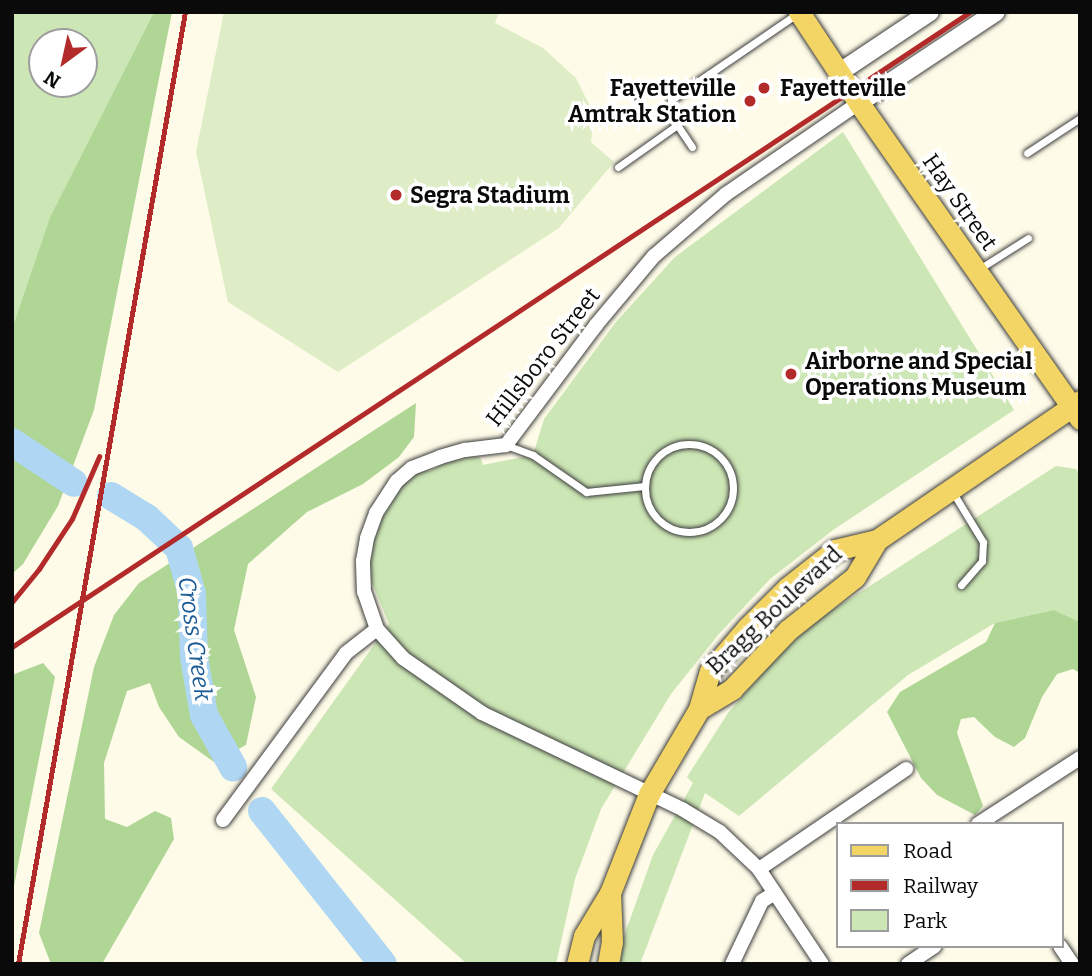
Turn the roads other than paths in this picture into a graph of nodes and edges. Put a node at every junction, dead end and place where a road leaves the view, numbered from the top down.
1 (799, 12) edge
2 (930, 12) edge
3 (996, 12) edge
4 (840, 72) junction
5 (859, 103) junction
6 (1080, 117) edge
7 (677, 125) junction
8 (692, 147) dead end
9 (1027, 153) dead end
10 (618, 167) dead end
11 (1028, 237) dead end
12 (976, 271) junction
13 (1077, 409) edge
14 (506, 445) junction
15 (645, 486) junction
16 (951, 490) junction
17 (877, 540) junction
18 (961, 585) dead end
19 (377, 629) junction
20 (699, 709) junction
21 (1080, 758) edge
22 (906, 769) dead end
23 (649, 794) junction
24 (223, 820) dead end
25 (837, 820) edge
26 (979, 822) edge
27 (760, 869) junction
28 (610, 893) junction
29 (775, 893) junction
30 (1061, 948) edge
31 (926, 949) edge
32 (578, 964) edge
33 (608, 964) edge
34 (732, 964) edge
35 (822, 964) edge
36 (908, 964) edge
37 (1072, 964) edge

1 - 4 main road, Hay Street
1 - 7 lane
2 - 4 street
3 - 5 street
4 - 5 main road, Hay Street
5 - 12 main road, Hay Street
5 - 14 street, Hillsboro Street
6 - 9 lane
7 - 8 lane
7 - 10 lane
11 - 12 lane
12 - 13 main road, Hay Street
13 - 16 main road, Bragg Boulevard
14 - 15 lane
14 - 19 street, Hillsboro Street
15 - 15 lane
16 - 17 main road, Bragg Boulevard
16 - 18 lane
17 - 20 main road, Bragg Boulevard
17 - 20 main road, Bragg Boulevard
19 - 23 street
19 - 24 street
20 - 23 main road, Bragg Boulevard
21 - 26 street
22 - 25 street
23 - 27 street
23 - 28 main road, Bragg Boulevard
25 - 27 street
27 - 29 street
28 - 32 main road, Bragg Boulevard
28 - 33 main road, Bragg Boulevard
29 - 34 street
29 - 35 street
30 - 37 street
31 - 36 street

